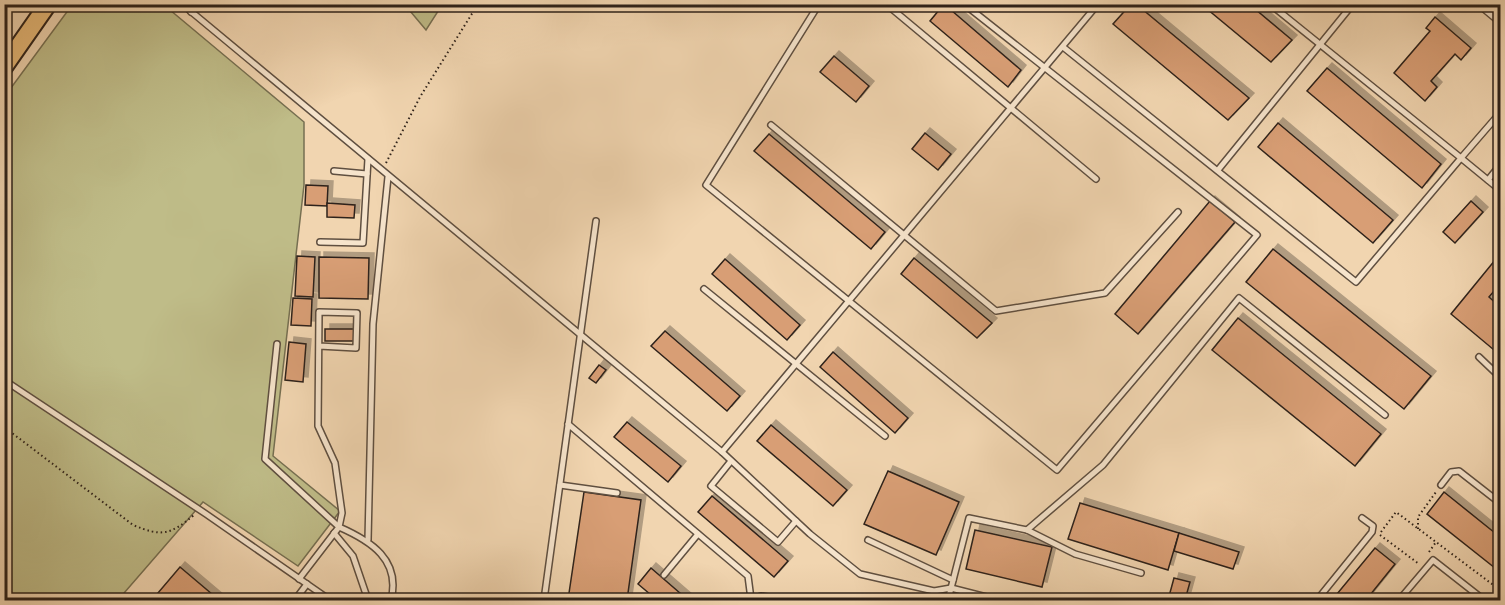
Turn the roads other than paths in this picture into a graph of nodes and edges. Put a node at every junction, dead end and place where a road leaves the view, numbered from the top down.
1 (48, 4) edge
2 (182, 4) edge
3 (197, 4) edge
4 (819, 4) edge
5 (886, 4) edge
6 (964, 4) edge
7 (1098, 4) edge
8 (1270, 4) edge
9 (1353, 4) edge
10 (1478, 4) edge
11 (191, 12) junction
12 (1496, 19) dead end
13 (1320, 46) junction
14 (1063, 47) junction
15 (4, 67) edge
16 (1045, 68) junction
17 (1011, 108) junction
18 (1500, 113) edge
19 (771, 125) dead end
20 (1461, 158) junction
21 (368, 159) junction
22 (1500, 165) edge
23 (1218, 170) junction
24 (334, 171) dead end
25 (367, 174) junction
26 (388, 177) junction
27 (1096, 179) dead end
28 (1488, 180) junction
29 (1500, 190) edge
30 (1178, 212) dead end
31 (596, 221) dead end
32 (903, 237) junction
33 (320, 242) dead end
34 (704, 289) dead end
35 (849, 299) junction
36 (580, 336) junction
37 (277, 344) dead end
38 (319, 346) junction
39 (1479, 357) dead end
40 (796, 364) junction
41 (1500, 377) edge
42 (4, 381) edge
43 (1385, 415) dead end
44 (568, 424) junction
45 (885, 436) dead end
46 (722, 452) junction
47 (731, 461) junction
48 (560, 485) junction
49 (1441, 485) road end
50 (617, 493) dead end
51 (1500, 503) edge
52 (1362, 518) dead end
53 (796, 521) junction
54 (339, 527) junction
55 (1027, 530) junction
56 (334, 533) junction
57 (698, 534) junction
58 (368, 540) junction
59 (868, 540) dead end
60 (1141, 573) dead end
61 (664, 575) dead end
62 (299, 579) junction
63 (953, 580) junction
64 (307, 584) junction
65 (951, 588) junction
66 (750, 599) edge
67 (295, 600) edge
68 (330, 600) edge
69 (368, 600) edge
70 (392, 600) edge
71 (544, 600) edge
72 (787, 600) edge
73 (948, 600) edge
74 (998, 600) edge
75 (1317, 600) edge
76 (1399, 600) edge
77 (1484, 600) edge

1 - 15 main road
2 - 11 lane
3 - 11 lane
4 - 35 lane
5 - 17 lane
6 - 16 lane
7 - 14 lane
8 - 13 lane
9 - 13 lane
10 - 12 lane
11 - 21 lane
13 - 20 lane
13 - 23 lane
14 - 16 lane
14 - 23 lane
16 - 17 lane
16 - 35 lane
17 - 27 lane
17 - 32 lane
18 - 20 lane
19 - 32 lane
20 - 23 lane
20 - 28 lane
21 - 25 lane
21 - 26 lane
22 - 28 lane
24 - 25 lane
25 - 33 lane
26 - 36 lane
26 - 58 lane
28 - 29 lane
30 - 32 lane
31 - 36 lane
32 - 35 lane
34 - 40 lane
35 - 40 lane
36 - 44 lane
36 - 46 lane
37 - 54 lane
38 - 38 lane
38 - 54 lane
39 - 41 lane
40 - 45 lane
40 - 46 lane
42 - 62 lane
43 - 55 lane
44 - 48 lane
44 - 57 lane
46 - 47 lane
47 - 53 lane
47 - 53 lane
48 - 50 lane
48 - 71 lane
49 - 51 lane
52 - 75 lane
53 - 65 lane
54 - 56 lane
54 - 58 lane
55 - 60 lane
55 - 63 lane
56 - 62 lane
56 - 69 lane
57 - 61 lane
57 - 66 lane
58 - 70 lane
59 - 63 lane
62 - 64 lane
63 - 65 lane
64 - 67 lane
64 - 68 lane
65 - 73 lane
65 - 74 lane
66 - 72 lane
76 - 77 lane

